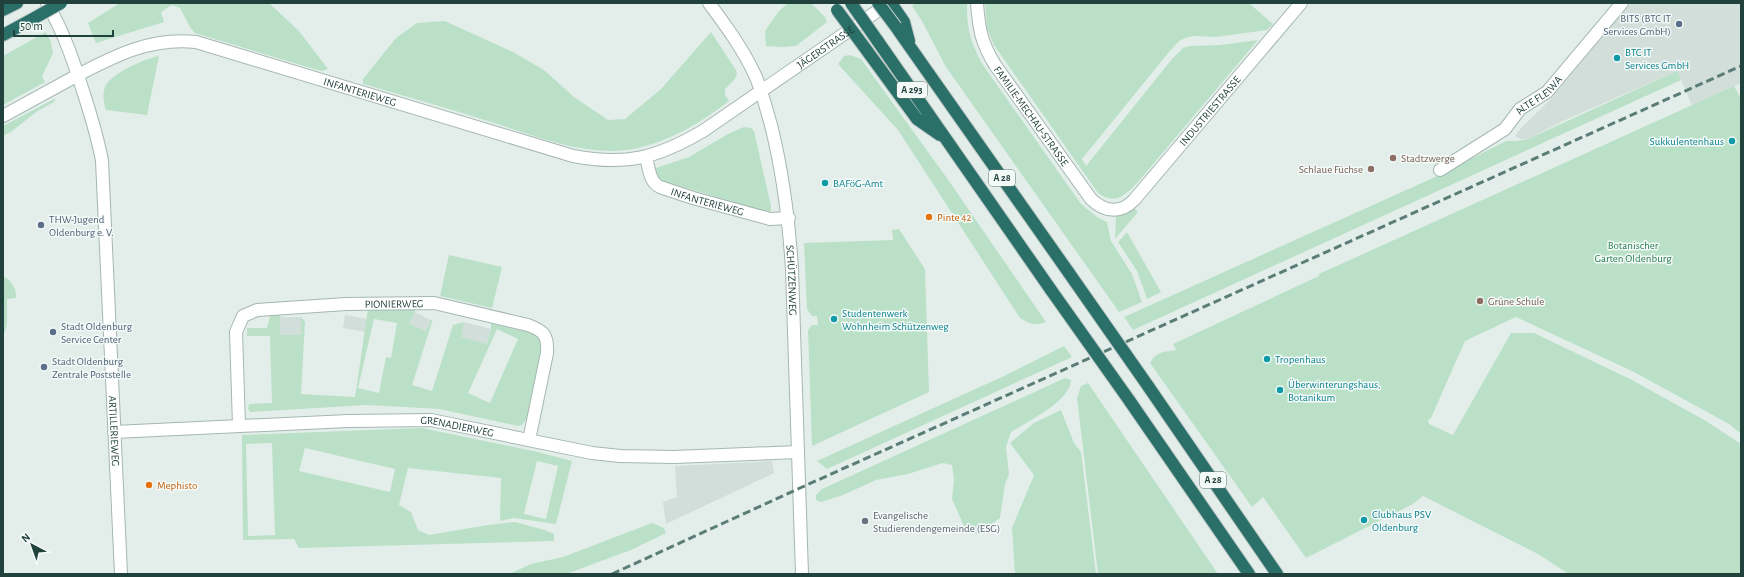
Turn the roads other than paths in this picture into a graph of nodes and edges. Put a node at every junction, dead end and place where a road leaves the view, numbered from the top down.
1 (17, 3) edge
2 (47, 3) edge
3 (61, 3) edge
4 (709, 3) edge
5 (851, 3) edge
6 (878, 3) edge
7 (890, 3) edge
8 (977, 3) edge
9 (1301, 3) edge
10 (1622, 3) edge
11 (834, 7) edge
12 (3, 10) edge
13 (900, 24) junction
14 (3, 35) edge
15 (78, 75) junction
16 (761, 90) junction
17 (3, 116) edge
18 (946, 139) junction
19 (646, 157) junction
20 (1440, 170) dead end
21 (1114, 210) joint
22 (789, 218) junction
23 (239, 425) junction
24 (114, 432) junction
25 (529, 440) junction
26 (798, 452) junction
27 (121, 574) edge
28 (802, 574) edge
29 (1249, 574) edge
30 (1278, 574) edge

1 - 12 highway
2 - 15 street, ARTILLERIEWEG
3 - 14 highway, bridge
4 - 16 street, SCHÜTZENWEG
5 - 18 highway, A 293, bridge
6 - 13 highway, bridge
7 - 13 highway
7 - 16 street, JÄGERSTRASSE
8 - 21 street, FAMILIE-MECHAU-STRASSE
9 - 21 street, INDUSTRIESTRASSE
10 - 20 street, ALTE FLEIWA
11 - 18 highway, A 28, bridge
13 - 30 highway, A 28, bridge
15 - 17 street, INFANTERIEWEG
15 - 19 street, INFANTERIEWEG
15 - 24 street, ARTILLERIEWEG
16 - 19 street, INFANTERIEWEG
16 - 22 street, SCHÜTZENWEG
18 - 29 highway, A 28, bridge
19 - 22 street, INFANTERIEWEG
22 - 26 street, SCHÜTZENWEG
23 - 24 street, GRENADIERWEG
23 - 25 street, GRENADIERWEG
23 - 25 street, PIONIERWEG
24 - 27 street, ARTILLERIEWEG
25 - 26 street, GRENADIERWEG
26 - 28 street, SCHÜTZENWEG

